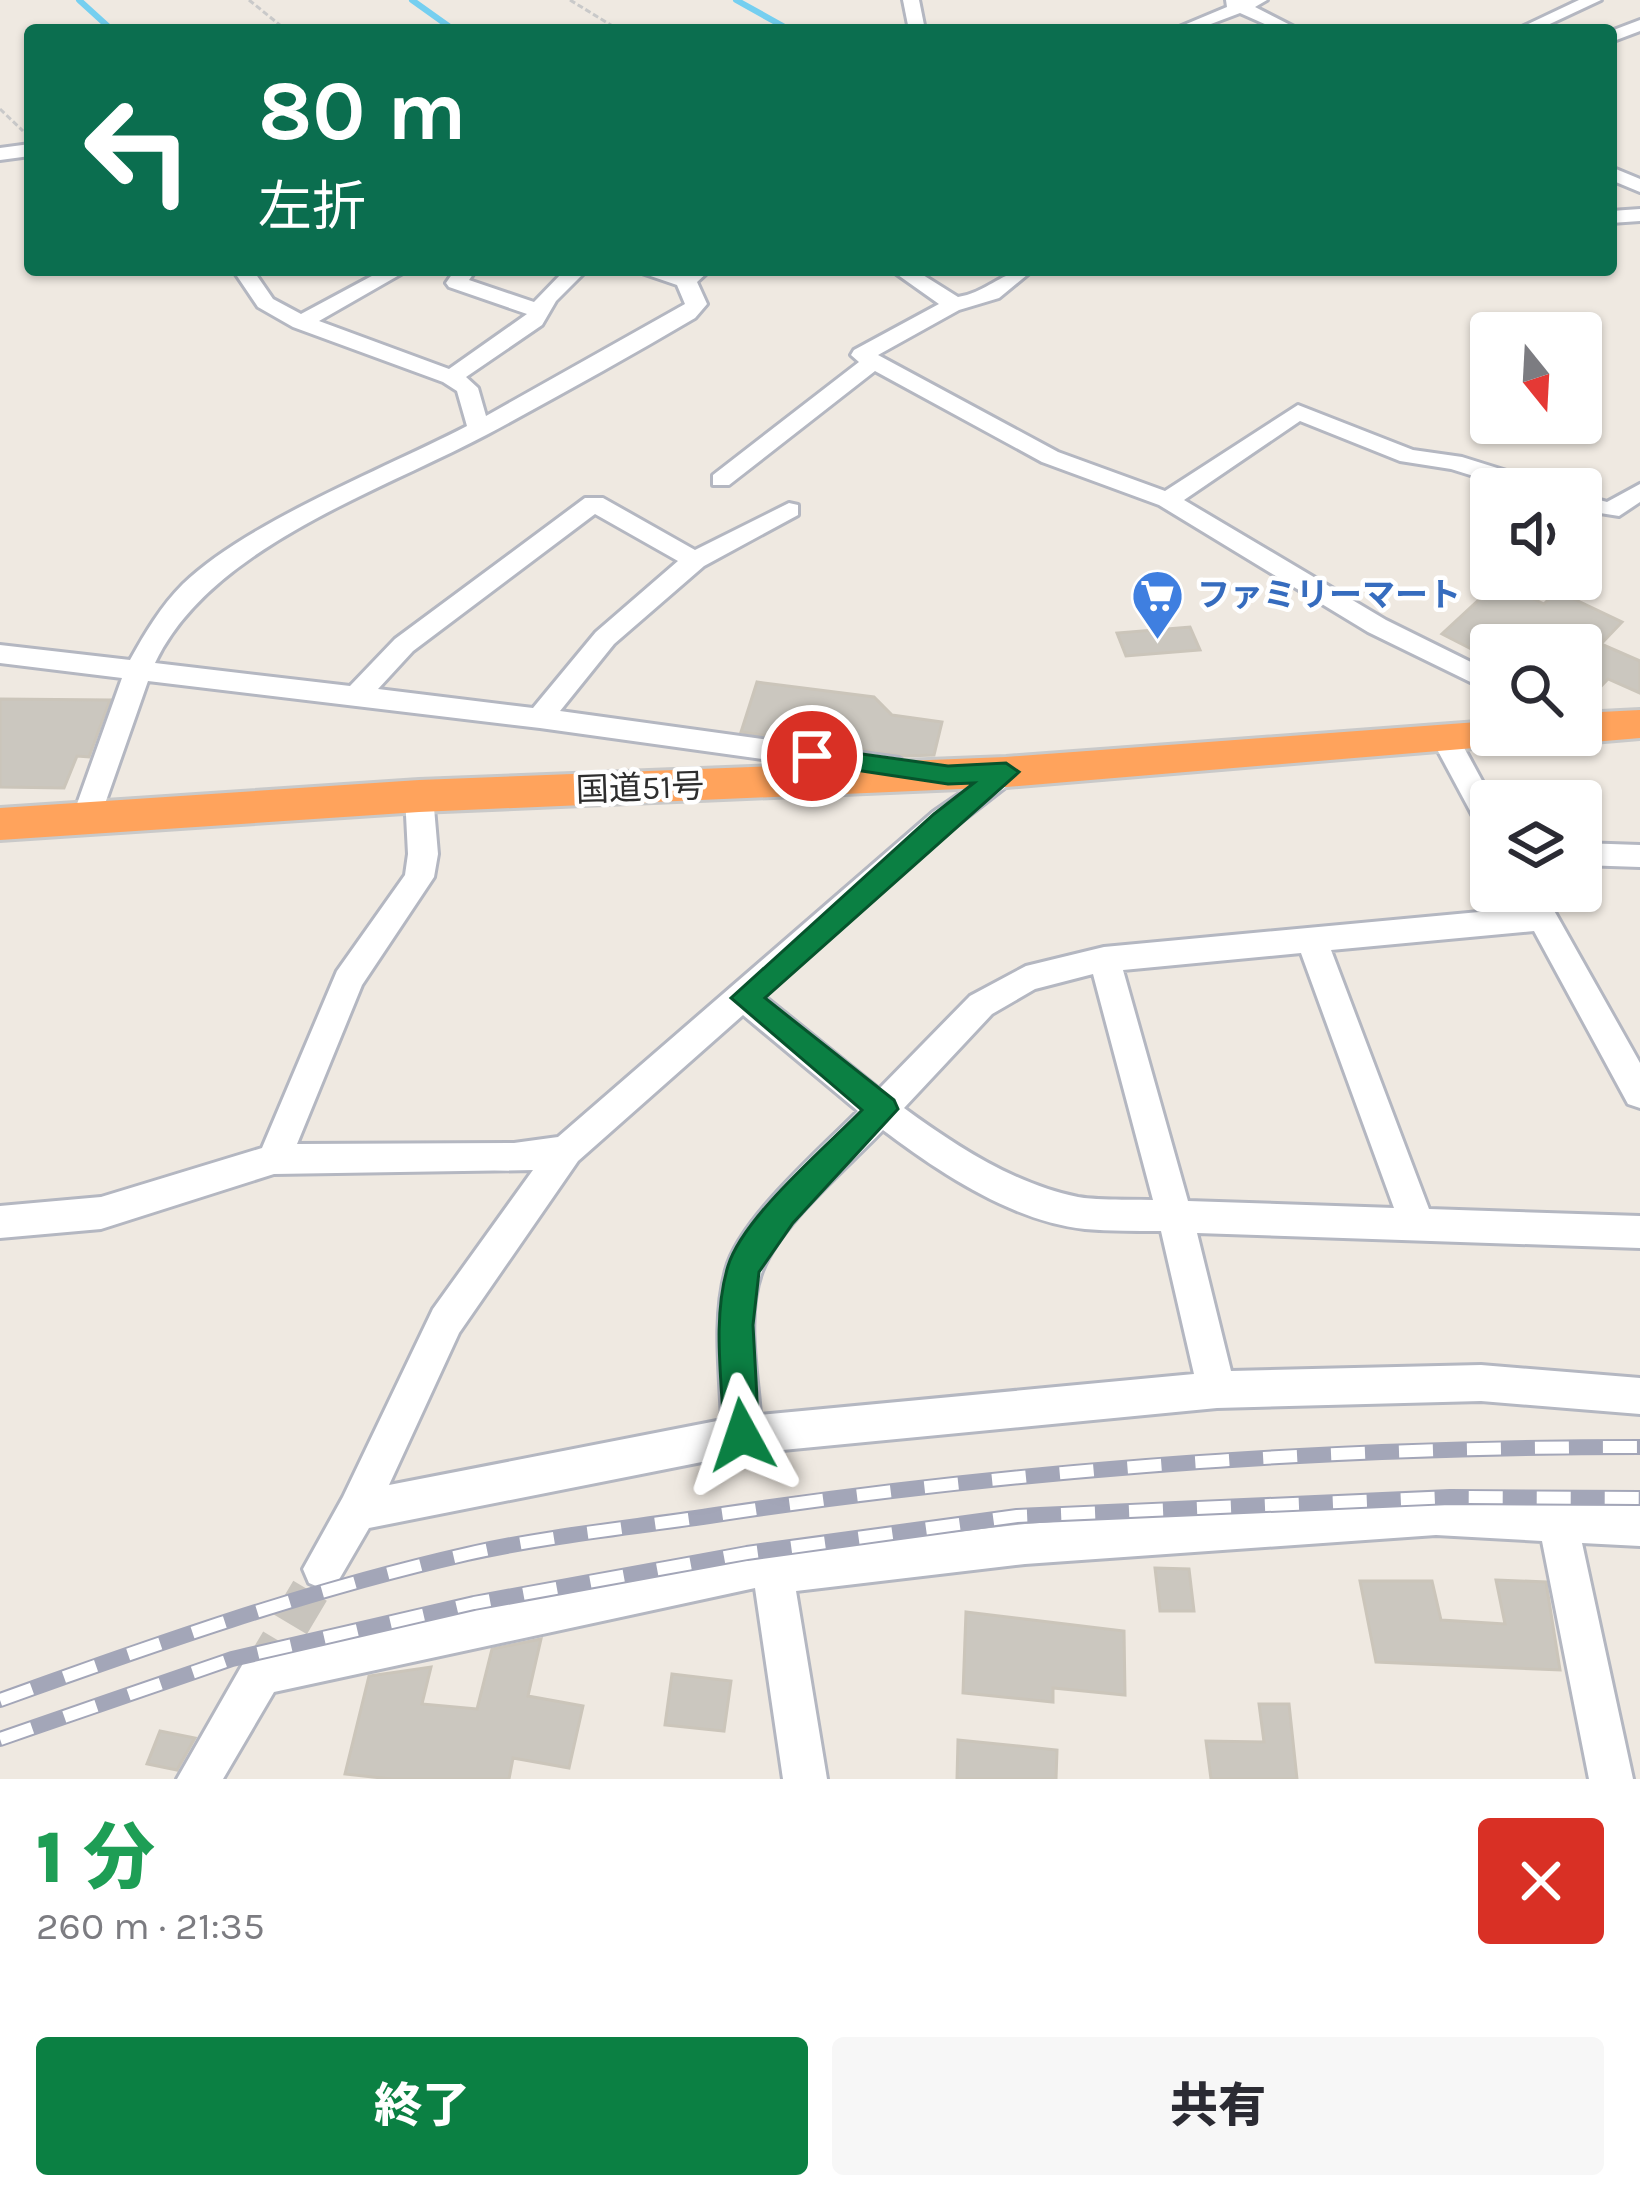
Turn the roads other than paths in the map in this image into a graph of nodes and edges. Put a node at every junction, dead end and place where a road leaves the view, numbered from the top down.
1 (1259, 0) edge
2 (1593, 0) edge
3 (1233, 3) edge
4 (1192, 24) edge
5 (1279, 24) edge
6 (1537, 24) edge
7 (247, 276) edge
8 (387, 276) edge
9 (461, 276) edge
10 (572, 276) edge
11 (693, 276) edge
12 (910, 276) edge
13 (1017, 276) edge
14 (954, 304) junction
15 (540, 311) junction
16 (301, 322) junction
17 (871, 363) junction
18 (451, 377) junction
19 (479, 430) junction
20 (1473, 468) edge
21 (721, 480) dead end
22 (1640, 491) edge
23 (1167, 500) junction
24 (1602, 509) edge
25 (788, 510) dead end
26 (695, 560) junction
27 (0, 655) edge
28 (140, 669) junction
29 (1470, 672) edge
30 (356, 695) junction
31 (540, 718) junction
32 (1640, 724) edge
33 (1602, 727) edge
34 (1470, 736) edge
35 (1445, 738) junction
36 (1006, 772) junction
37 (948, 775) junction
38 (1470, 785) edge
39 (419, 796) junction
40 (86, 818) junction
41 (0, 824) edge
42 (1602, 855) edge
43 (1640, 856) edge
44 (1494, 912) edge
45 (1540, 912) edge
46 (1313, 942) junction
47 (1104, 959) junction
48 (745, 998) junction
49 (1626, 1045) edge
50 (1640, 1094) edge
51 (883, 1109) junction
52 (566, 1151) junction
53 (274, 1159) junction
54 (1176, 1220) junction
55 (0, 1222) edge
56 (1417, 1223) junction
57 (1640, 1232) edge
58 (1216, 1390) junction
59 (1640, 1396) edge
60 (742, 1435) junction
61 (357, 1511) junction
62 (1558, 1522) junction
63 (1640, 1526) edge
64 (322, 1569) tunnel mouth
65 (773, 1574) junction
66 (199, 1779) edge
67 (805, 1779) edge
68 (1611, 1779) edge

1 - 3 street
2 - 6 street
3 - 4 street
3 - 5 street
7 - 16 street
8 - 16 street
9 - 15 street
10 - 15 street
11 - 19 street
12 - 14 street
13 - 14 street
14 - 17 street
15 - 18 street
16 - 18 street
17 - 21 street
17 - 23 street
18 - 19 street
19 - 28 street
20 - 23 street
22 - 24 street
23 - 29 street
25 - 26 street
26 - 30 street
26 - 31 street
27 - 28 street
28 - 30 street
28 - 40 street
30 - 31 street
31 - 37 street
32 - 33 highway
34 - 35 highway, 国道51号
35 - 36 highway, 国道51号
35 - 38 street
36 - 37 highway, 国道51号
36 - 48 street
37 - 39 highway, 国道51号
39 - 40 highway, 国道51号
39 - 53 street
40 - 41 highway, 国道51号
42 - 43 street
44 - 46 street
45 - 49 street
46 - 47 street
46 - 56 street
47 - 51 street
47 - 54 street
48 - 51 street
48 - 52 street
49 - 50 street
51 - 54 street
51 - 60 street
52 - 53 street
52 - 61 street
53 - 55 street
54 - 56 street
54 - 58 street
56 - 57 street
58 - 59 street
58 - 60 street
60 - 61 street
61 - 64 street
62 - 63 street
62 - 65 street
62 - 68 street
65 - 66 street
65 - 67 street

